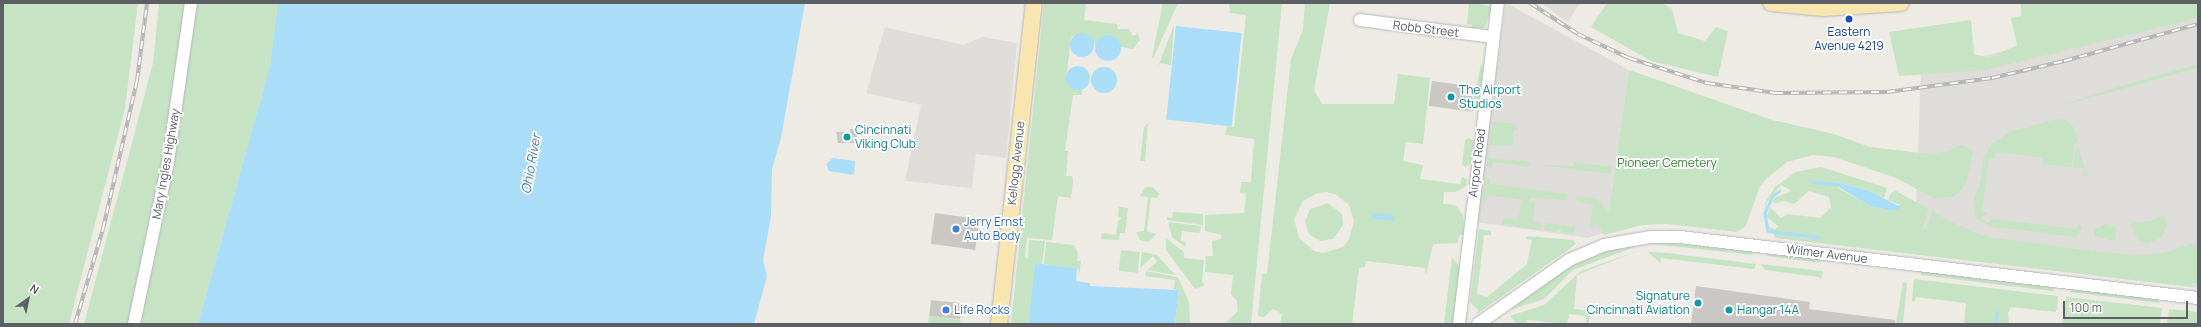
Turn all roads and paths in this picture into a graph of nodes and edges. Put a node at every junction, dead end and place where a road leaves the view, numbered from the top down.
1 (191, 3) edge
2 (1034, 3) edge
3 (1498, 3) edge
4 (1771, 3) edge
5 (1901, 3) edge
6 (1360, 20) dead end
7 (1492, 37) junction
8 (2198, 298) edge
9 (134, 324) edge
10 (999, 324) edge
11 (1459, 324) edge
12 (1478, 324) edge

1 - 9 street, Mary Ingles Highway
2 - 10 main road, Kellogg Avenue
3 - 7 street, Airport Road
4 - 5 main road
6 - 7 street, Robb Street
7 - 11 street, Airport Road
8 - 12 street, Wilmer Avenue

